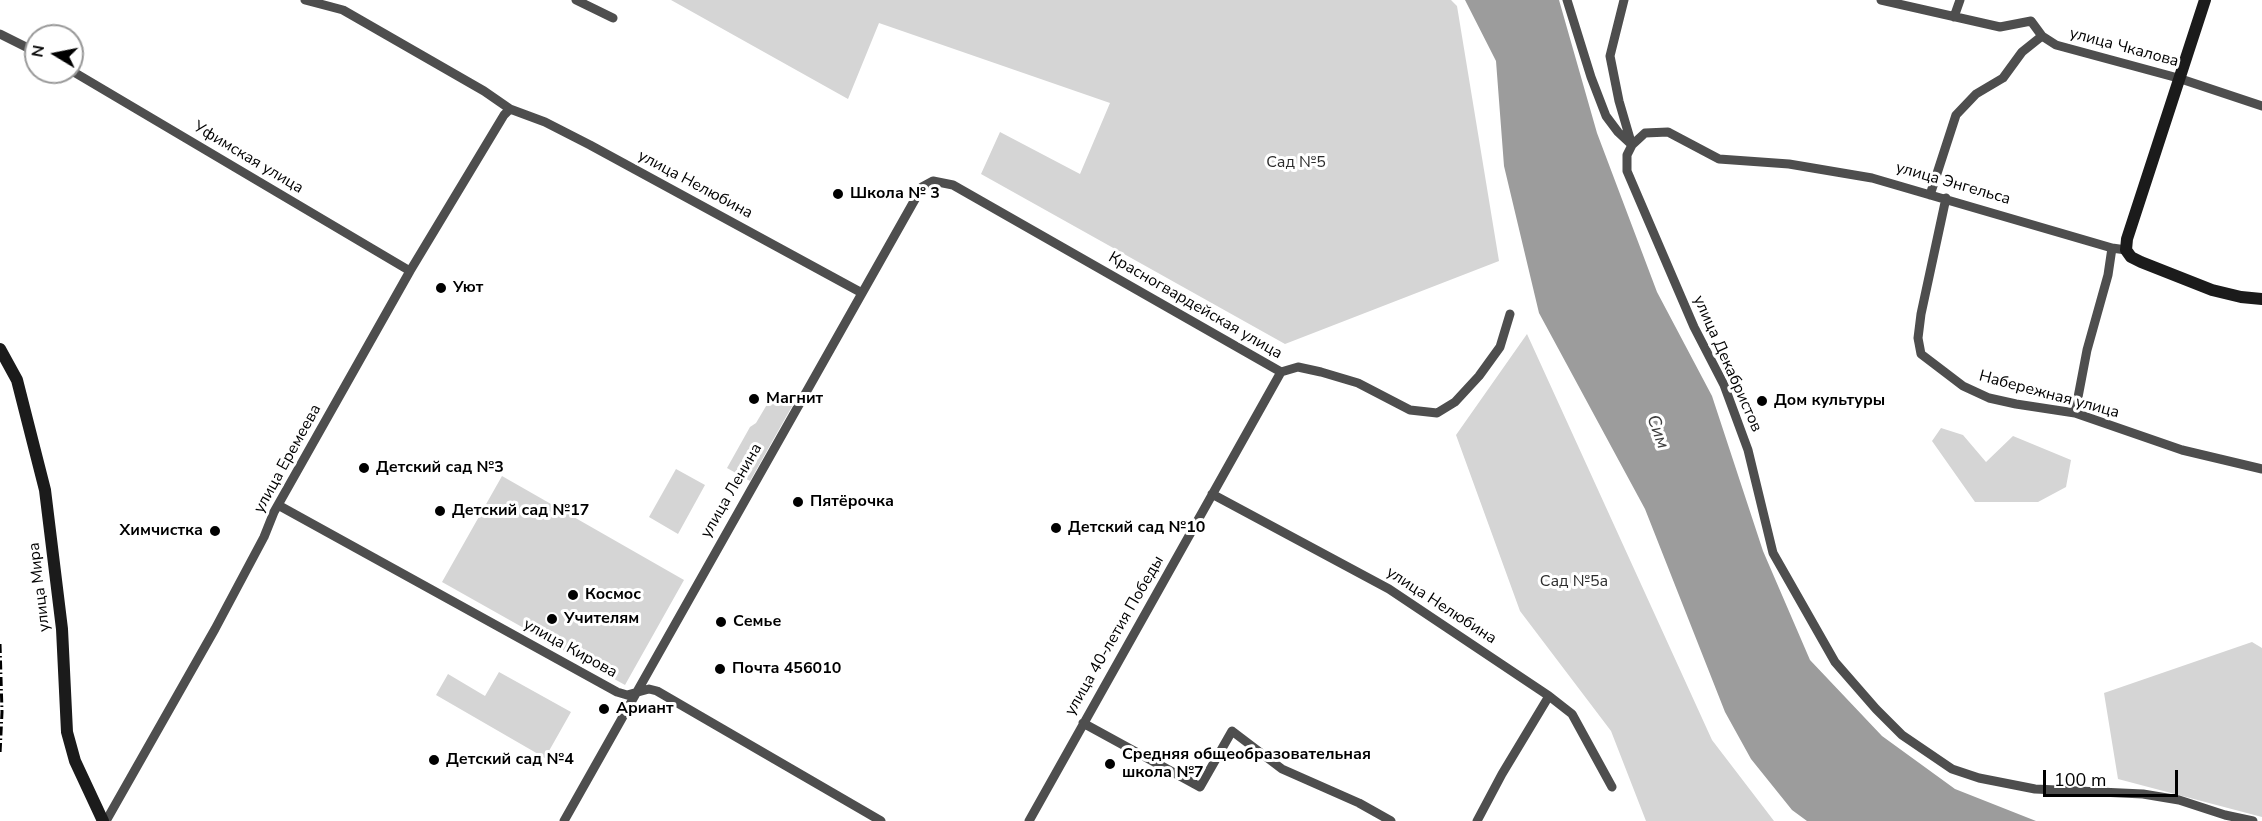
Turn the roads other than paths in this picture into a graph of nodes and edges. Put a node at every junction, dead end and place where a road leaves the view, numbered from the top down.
1 (304, 0) edge
2 (347, 0) edge
3 (576, 0) edge
4 (1567, 0) edge
5 (1624, 0) edge
6 (1881, 0) edge
7 (1960, 0) edge
8 (2205, 0) edge
9 (343, 10) junction
10 (1954, 16) junction
11 (613, 18) dead end
12 (0, 34) edge
13 (2042, 36) junction
14 (24, 46) edge
15 (84, 78) edge
16 (2178, 78) junction
17 (2262, 106) edge
18 (507, 112) junction
19 (1632, 145) junction
20 (933, 181) joint
21 (1930, 195) junction
22 (1946, 198) junction
23 (2112, 248) junction
24 (2126, 250) junction
25 (410, 271) junction
26 (862, 293) junction
27 (2262, 299) edge
28 (1510, 314) dead end
29 (0, 350) edge
30 (1281, 372) junction
31 (2075, 413) junction
32 (2262, 469) edge
33 (1212, 494) junction
34 (278, 505) junction
35 (635, 693) junction
36 (1549, 696) junction
37 (1083, 723) junction
38 (1612, 787) dead end
39 (104, 821) edge
40 (564, 821) edge
41 (880, 821) edge
42 (1029, 821) edge
43 (1391, 821) edge
44 (1477, 821) edge
45 (2253, 821) edge

1 - 9 street, улица Нелюбина
2 - 9 street
3 - 11 street
4 - 19 street
5 - 19 street
6 - 10 street, улица Чкалова
7 - 10 street
8 - 16 street
9 - 18 street, улица Нелюбина
10 - 13 street, улица Чкалова
12 - 14 street
13 - 16 street, улица Чкалова
13 - 21 street
15 - 25 street, Уфимская улица
16 - 17 street, улица Чкалова
16 - 24 street
18 - 25 street, улица Еремеева
18 - 26 street, улица Нелюбина
19 - 21 street, улица Энгельса
19 - 45 street, улица Декабристов
20 - 26 street, улица Ленина
20 - 30 street, Красногвардейская улица
21 - 22 street, улица Энгельса
22 - 23 street, улица Энгельса
22 - 31 street, Набережная улица
23 - 24 street, улица Энгельса
23 - 31 street
24 - 27 street, улица Энгельса
25 - 34 street, улица Еремеева
26 - 35 street, улица Ленина
28 - 30 street, Красногвардейская улица
29 - 39 street, улица Мира
30 - 33 street, улица 40-летия Победы
31 - 32 street, Набережная улица
33 - 36 street, улица Нелюбина
33 - 37 street, улица 40-летия Победы
34 - 35 street, улица Кирова
34 - 39 street, улица Еремеева
35 - 40 street, улица Ленина
35 - 41 street, улица Кирова
36 - 38 street, улица Нелюбина
36 - 44 street
37 - 42 street, улица 40-летия Победы
37 - 43 street

